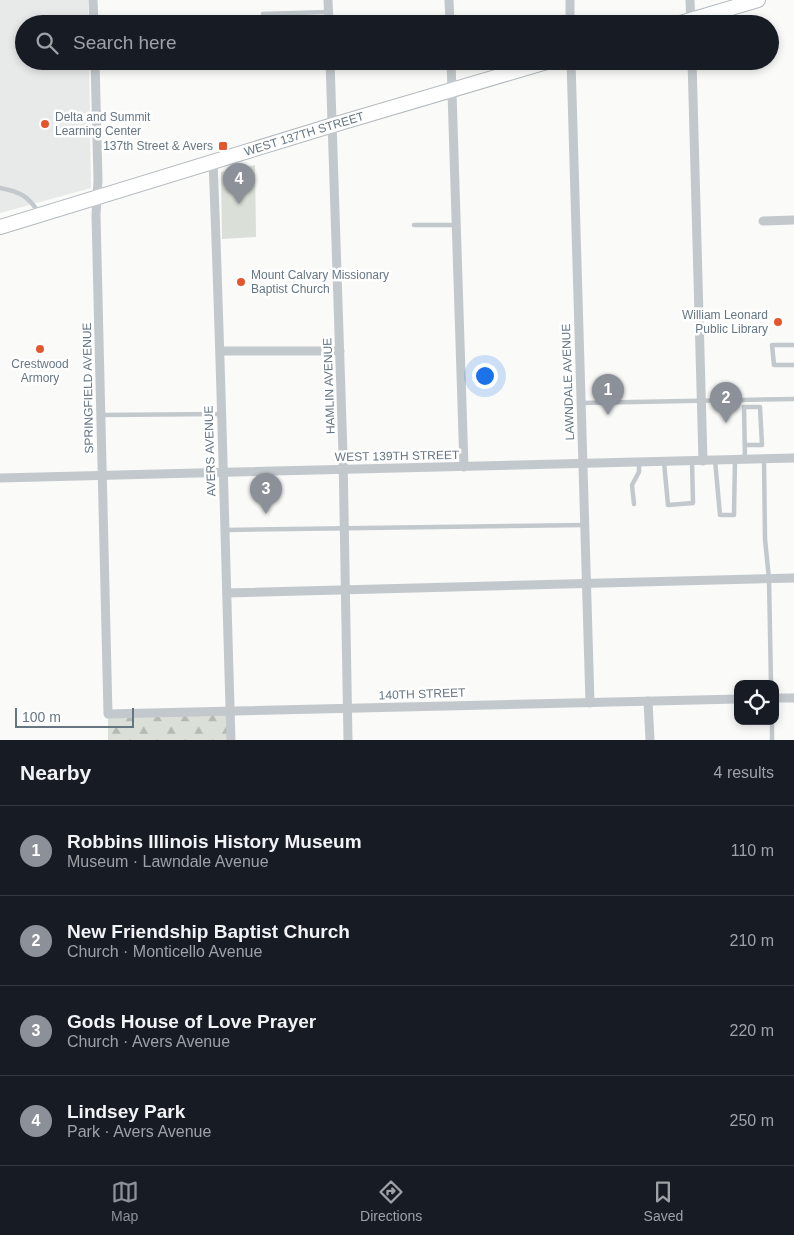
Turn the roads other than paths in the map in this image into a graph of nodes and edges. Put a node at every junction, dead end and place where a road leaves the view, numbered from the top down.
1 (93, 0) edge
2 (328, 0) edge
3 (449, 0) edge
4 (570, 0) edge
5 (690, 0) edge
6 (758, 0) edge
7 (328, 12) junction
8 (263, 14) dead end
9 (94, 15) edge
10 (328, 15) edge
11 (450, 15) edge
12 (570, 15) edge
13 (687, 15) edge
14 (709, 15) edge
15 (95, 70) edge
16 (330, 70) edge
17 (451, 70) edge
18 (518, 70) edge
19 (572, 70) edge
20 (692, 70) edge
21 (452, 89) junction
22 (333, 125) junction
23 (213, 162) junction
24 (0, 188) edge
25 (97, 197) junction
26 (40, 214) junction
27 (794, 220) edge
28 (763, 221) dead end
29 (414, 225) dead end
30 (456, 225) junction
31 (0, 226) edge
32 (794, 345) edge
33 (221, 351) junction
34 (340, 351) junction
35 (794, 365) edge
36 (794, 399) edge
37 (702, 400) junction
38 (582, 403) junction
39 (221, 414) junction
40 (102, 415) junction
41 (745, 445) junction
42 (794, 458) edge
43 (734, 459) junction
44 (746, 459) junction
45 (764, 459) junction
46 (715, 460) junction
47 (692, 461) junction
48 (703, 461) junction
49 (639, 462) junction
50 (664, 462) junction
51 (583, 464) junction
52 (464, 466) junction
53 (344, 469) junction
54 (223, 472) junction
55 (103, 475) junction
56 (0, 478) edge
57 (634, 504) dead end
58 (585, 525) junction
59 (344, 528) junction
60 (225, 530) junction
61 (794, 578) edge
62 (769, 579) junction
63 (587, 583) junction
64 (345, 589) junction
65 (227, 593) junction
66 (771, 680) edge
67 (779, 698) edge
68 (794, 698) edge
69 (734, 699) edge
70 (648, 701) junction
71 (590, 702) junction
72 (348, 709) junction
73 (230, 711) junction
74 (108, 714) joint
75 (772, 725) edge
76 (231, 740) edge
77 (348, 740) edge
78 (650, 740) edge
79 (772, 740) edge

1 - 9 street
2 - 7 street
3 - 11 street
4 - 12 street
5 - 13 street
6 - 14 main road
7 - 8 lane
7 - 10 street
15 - 25 street, SPRINGFIELD AVENUE
16 - 22 street, HAMLIN AVENUE
17 - 21 street
18 - 21 main road, WEST 137TH STREET
19 - 38 street, LAWNDALE AVENUE
20 - 37 street
21 - 22 main road, WEST 137TH STREET
21 - 30 street
22 - 23 main road, WEST 137TH STREET
22 - 34 street, HAMLIN AVENUE
23 - 25 main road, WEST 137TH STREET
23 - 33 street, AVERS AVENUE
24 - 26 lane
25 - 26 main road, WEST 137TH STREET
25 - 40 street, SPRINGFIELD AVENUE
26 - 31 main road, WEST 137TH STREET
27 - 28 street
29 - 30 lane
30 - 52 street
32 - 35 lane
33 - 34 street
33 - 39 street, AVERS AVENUE
34 - 53 street, HAMLIN AVENUE
36 - 37 lane
37 - 38 lane
37 - 48 street
38 - 51 street, LAWNDALE AVENUE
39 - 40 lane
39 - 54 street, AVERS AVENUE
40 - 55 street, SPRINGFIELD AVENUE
41 - 41 lane
41 - 44 lane
42 - 45 street, WEST 139TH STREET
43 - 44 street, WEST 139TH STREET
43 - 46 street, WEST 139TH STREET
43 - 46 lane
44 - 45 street, WEST 139TH STREET
45 - 62 lane
46 - 48 street, WEST 139TH STREET
47 - 48 street, WEST 139TH STREET
47 - 50 street, WEST 139TH STREET
47 - 50 lane
49 - 50 street, WEST 139TH STREET
49 - 51 street, WEST 139TH STREET
49 - 57 lane
51 - 52 street, WEST 139TH STREET
51 - 58 street, LAWNDALE AVENUE
52 - 53 street, WEST 139TH STREET
53 - 54 street, WEST 139TH STREET
53 - 59 street, HAMLIN AVENUE
54 - 55 street, WEST 139TH STREET
54 - 60 street, AVERS AVENUE
55 - 56 street, WEST 139TH STREET
55 - 74 street, SPRINGFIELD AVENUE
58 - 59 lane
58 - 63 street, LAWNDALE AVENUE
59 - 60 lane
59 - 64 street, HAMLIN AVENUE
60 - 65 street, AVERS AVENUE
61 - 62 street
62 - 63 street
62 - 66 lane
63 - 64 street
63 - 71 street, LAWNDALE AVENUE
64 - 65 street
64 - 72 street, HAMLIN AVENUE
65 - 73 street, AVERS AVENUE
67 - 68 street
69 - 70 street, 140TH STREET
70 - 71 street, 140TH STREET
70 - 78 street
71 - 72 street, 140TH STREET
72 - 73 street, 140TH STREET
72 - 77 street, HAMLIN AVENUE
73 - 74 street, 140TH STREET
73 - 76 street, AVERS AVENUE
75 - 79 lane

